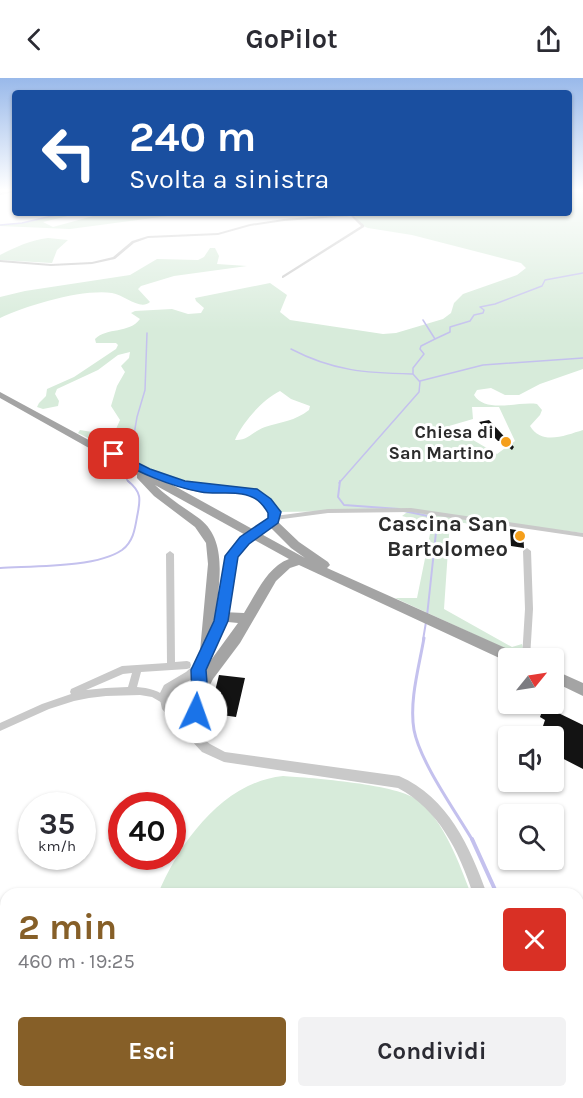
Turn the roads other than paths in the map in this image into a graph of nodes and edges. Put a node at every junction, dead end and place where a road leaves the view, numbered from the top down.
1 (157, 237) edge
2 (346, 237) edge
3 (0, 261) edge
4 (283, 277) dead end
5 (0, 395) edge
6 (108, 454) junction
7 (132, 467) junction
8 (274, 520) junction
9 (583, 535) edge
10 (527, 551) dead end
11 (170, 554) dead end
12 (300, 560) junction
13 (413, 613) junction
14 (222, 616) junction
15 (248, 618) junction
16 (527, 648) edge
17 (207, 651) junction
18 (498, 651) edge
19 (200, 665) junction
20 (171, 666) junction
21 (187, 666) dead end
22 (137, 670) junction
23 (182, 681) junction
24 (564, 681) edge
25 (170, 686) junction
26 (583, 690) edge
27 (131, 691) junction
28 (148, 692) junction
29 (198, 695) junction
30 (62, 699) junction
31 (167, 705) junction
32 (0, 727) edge
33 (200, 740) junction
34 (477, 888) edge

1 - 3 street
2 - 4 street
5 - 6 main road
6 - 7 main road
6 - 8 main road
7 - 12 main road
7 - 17 main road
8 - 9 street
8 - 13 main road
8 - 14 street
10 - 16 street
11 - 20 street
12 - 13 main road
12 - 15 main road
13 - 18 main road
14 - 15 main road
14 - 17 street
15 - 29 main road
17 - 19 street
19 - 23 street
19 - 29 street
20 - 21 street
20 - 22 street
22 - 27 street
22 - 30 street
23 - 25 street
23 - 29 street
24 - 26 main road
25 - 28 street
25 - 31 street
27 - 28 street
27 - 30 street
28 - 31 street
29 - 31 street
29 - 33 street
30 - 32 street
31 - 33 street
33 - 34 street

